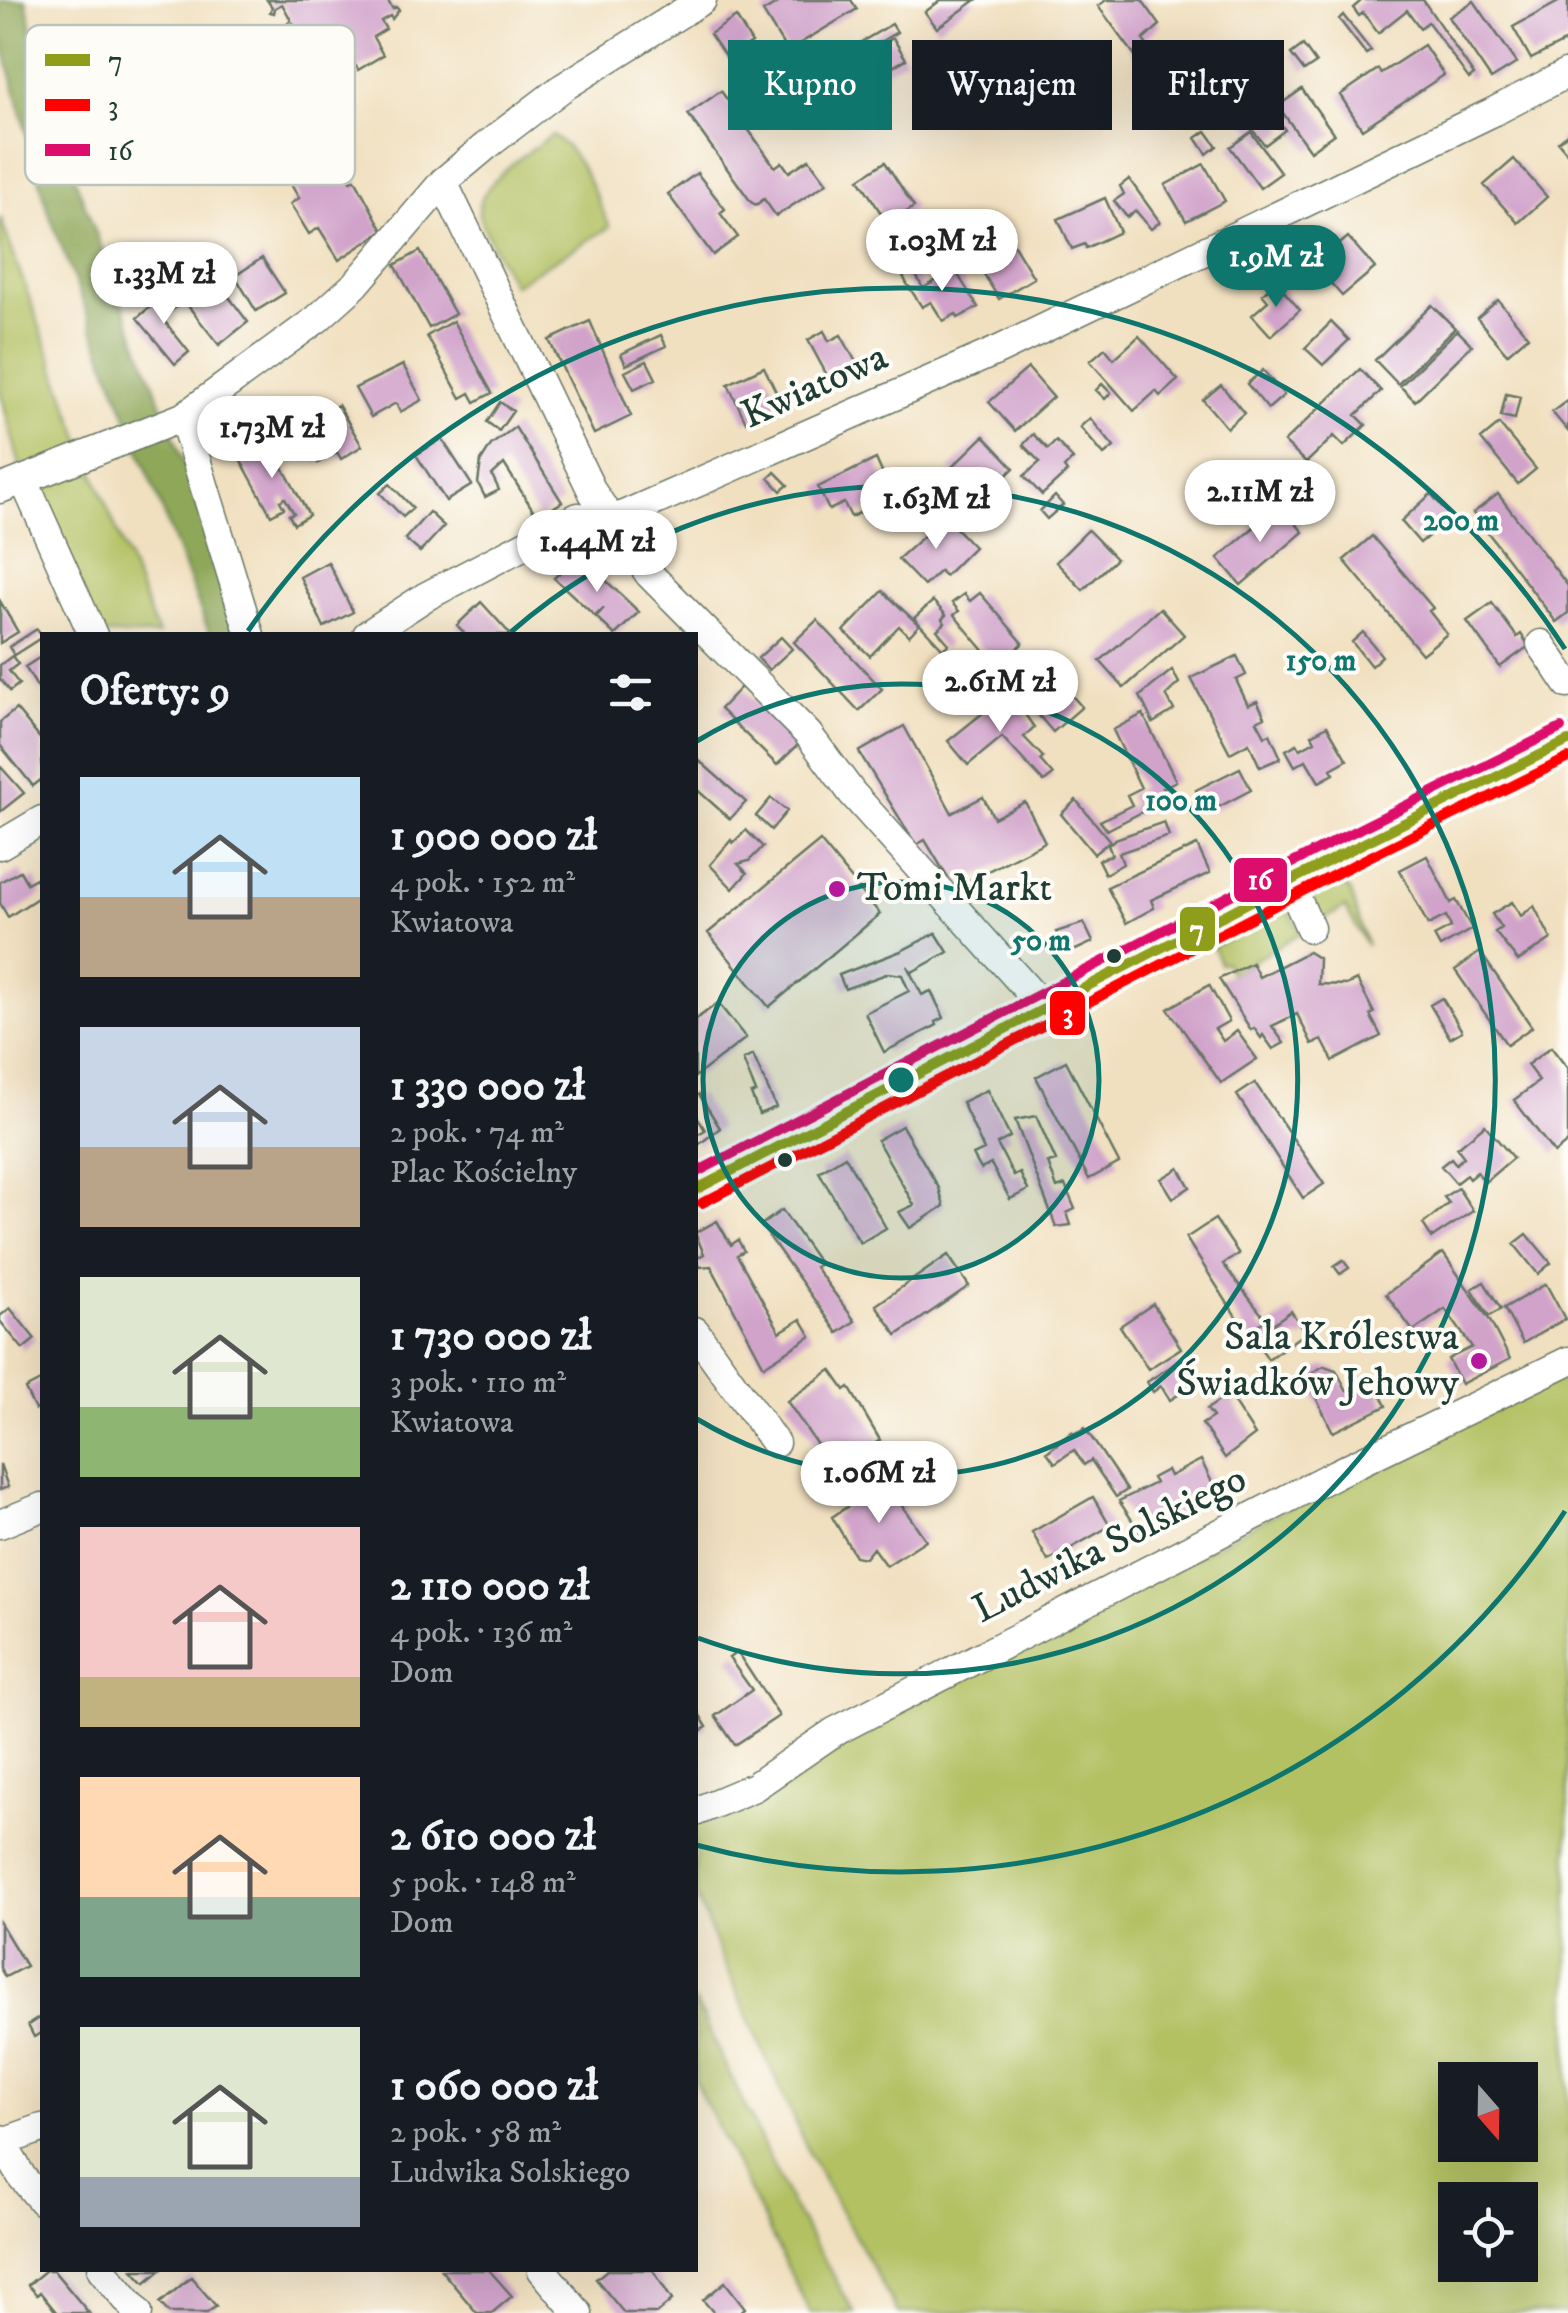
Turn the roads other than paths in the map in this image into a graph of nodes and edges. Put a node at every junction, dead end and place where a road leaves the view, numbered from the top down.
1 (702, 0) edge
2 (1568, 73) edge
3 (443, 182) junction
4 (184, 417) junction
5 (12, 485) edge
6 (610, 521) junction
7 (91, 632) edge
8 (249, 632) edge
9 (372, 632) edge
10 (1540, 644) dead end
11 (1568, 684) edge
12 (1568, 741) edge
13 (40, 821) edge
14 (0, 845) edge
15 (1289, 881) junction
16 (1310, 928) dead end
17 (1046, 1010) junction
18 (698, 1188) edge
19 (698, 1335) edge
20 (1568, 1361) edge
21 (775, 1443) dead end
22 (40, 1508) edge
23 (0, 1524) edge
24 (698, 1811) edge
25 (40, 2129) edge
26 (1, 2141) edge
27 (40, 2199) edge
28 (104, 2272) edge
29 (544, 2272) edge
30 (138, 2313) edge
31 (578, 2313) edge

1 - 3 street
2 - 6 street, Kwiatowa
3 - 4 street
3 - 6 street
4 - 5 street
4 - 8 street
5 - 7 street
6 - 9 street, Kwiatowa
6 - 17 street
10 - 11 street
12 - 15 street
13 - 14 street
15 - 16 street
15 - 17 street
17 - 18 street
19 - 21 street
20 - 24 street, Ludwika Solskiego
22 - 23 street
25 - 26 street
26 - 27 street
28 - 30 street
29 - 31 street

